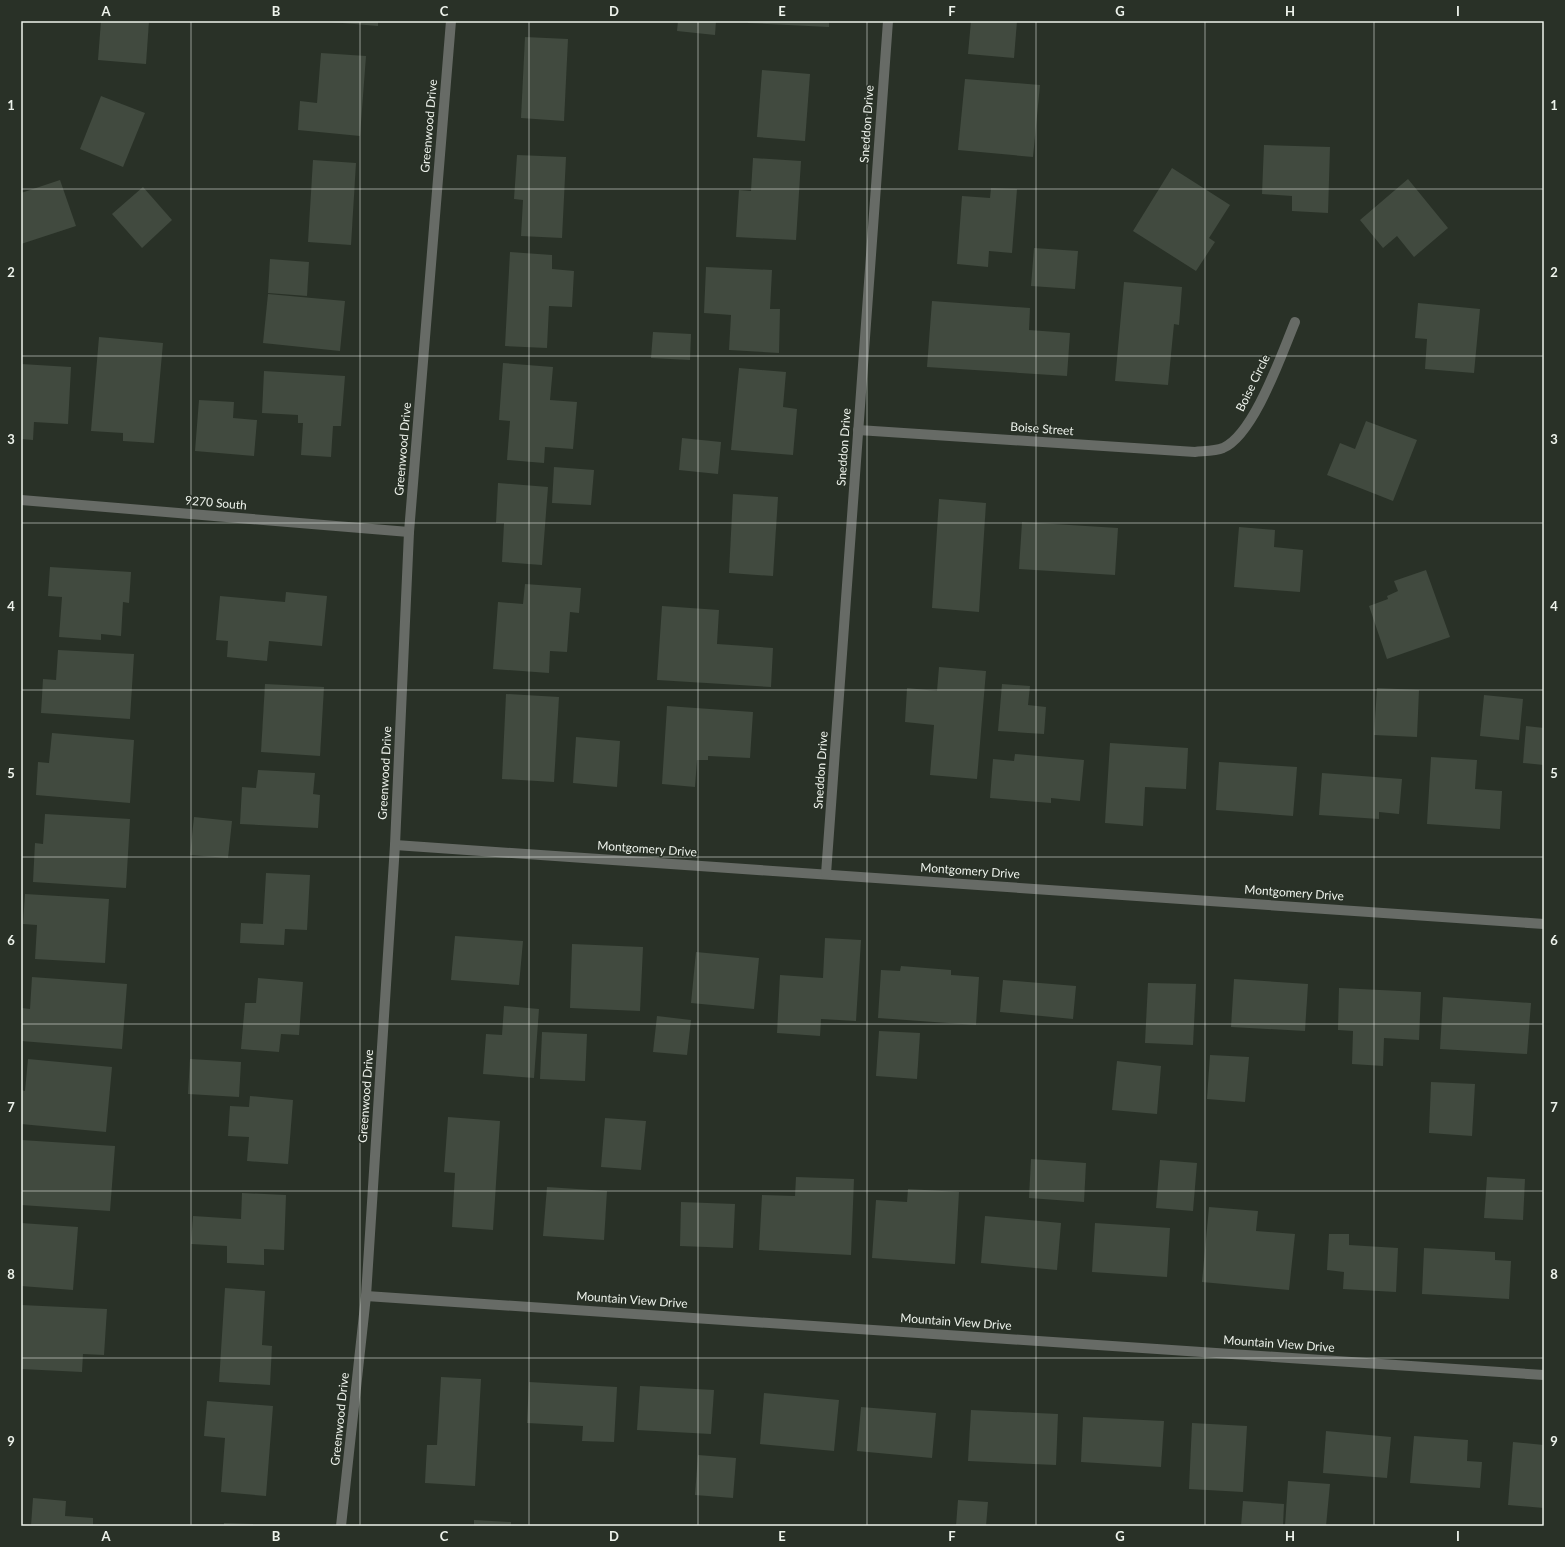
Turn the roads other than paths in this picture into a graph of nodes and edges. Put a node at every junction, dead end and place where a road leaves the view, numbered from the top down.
1 (451, 21) edge
2 (888, 21) edge
3 (1295, 322) dead end
4 (858, 430) junction
5 (1223, 448) joint
6 (21, 500) edge
7 (409, 532) junction
8 (395, 845) junction
9 (826, 874) junction
10 (1544, 924) edge
11 (366, 1296) junction
12 (1544, 1375) edge
13 (341, 1526) edge

1 - 7 street, Greenwood Drive
2 - 4 street, Sneddon Drive
3 - 5 street, Boise Circle
4 - 5 street, Boise Street
4 - 9 street, Sneddon Drive
6 - 7 street, 9270 South
7 - 8 street, Greenwood Drive
8 - 9 street, Montgomery Drive
8 - 11 street, Greenwood Drive
9 - 10 street, Montgomery Drive
11 - 12 street, Mountain View Drive
11 - 13 street, Greenwood Drive

